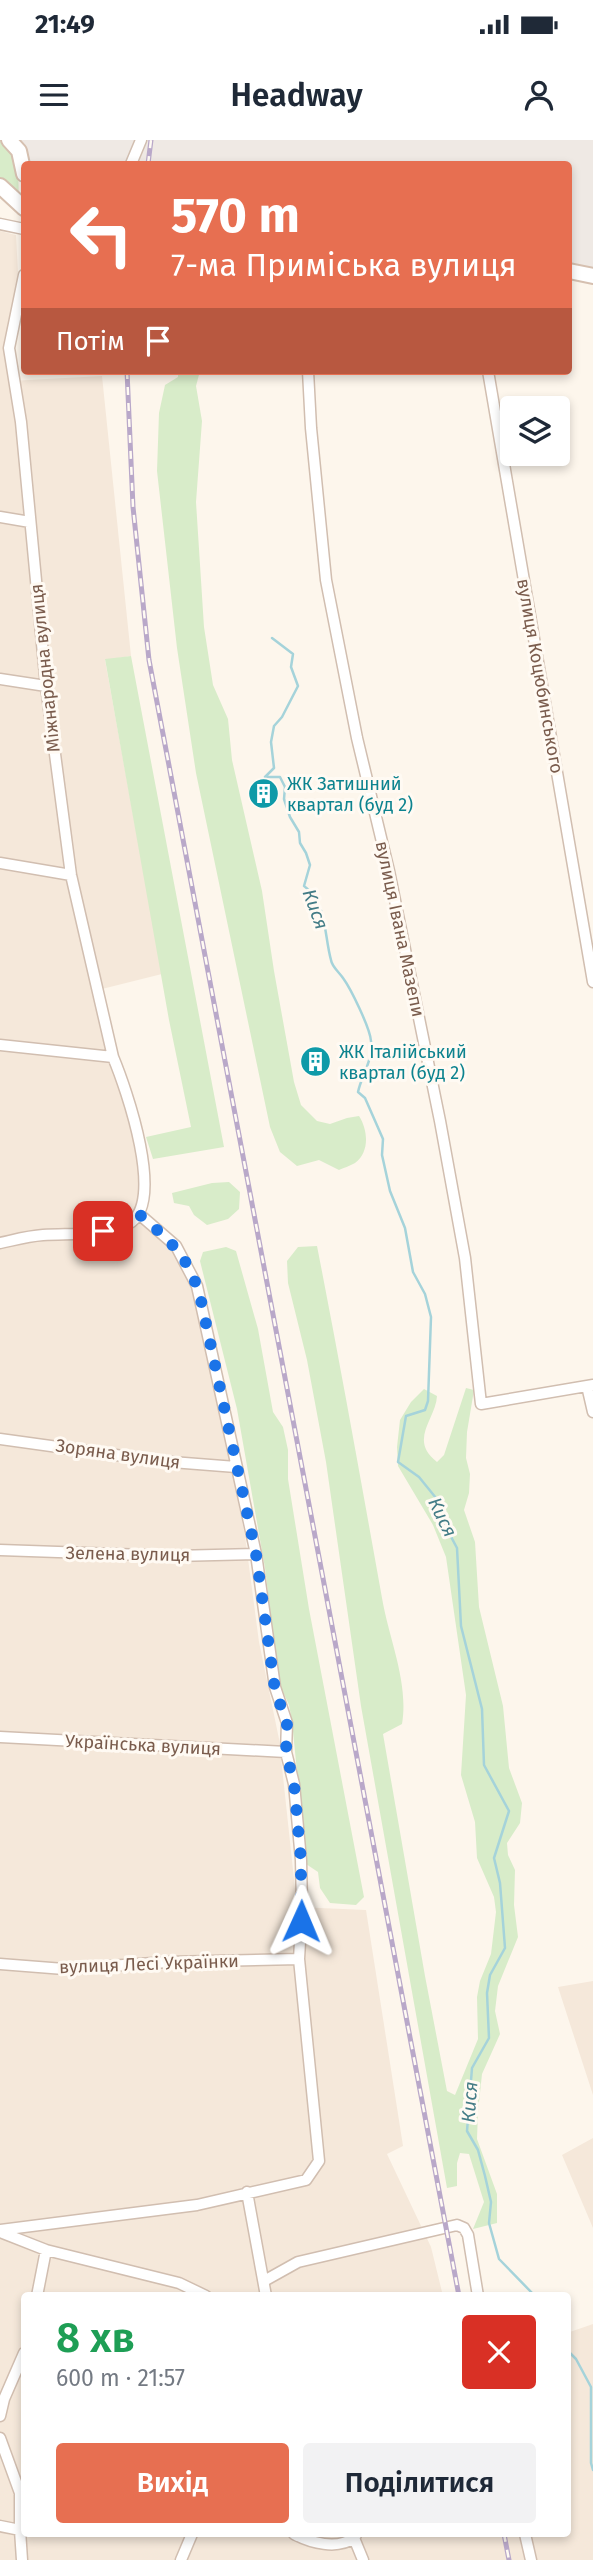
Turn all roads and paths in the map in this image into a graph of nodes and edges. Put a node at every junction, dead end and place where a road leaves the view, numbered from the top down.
1 (9, 140) edge
2 (141, 140) edge
3 (21, 161) edge
4 (132, 161) edge
5 (0, 186) edge
6 (21, 205) edge
7 (0, 223) edge
8 (21, 228) edge
9 (572, 272) edge
10 (593, 276) edge
11 (21, 290) edge
12 (0, 375) edge
13 (308, 375) edge
14 (489, 375) edge
15 (13, 378) junction
16 (0, 516) edge
17 (30, 522) junction
18 (0, 679) edge
19 (46, 686) junction
20 (0, 863) edge
21 (71, 875) junction
22 (593, 982) edge
23 (0, 1045) edge
24 (113, 1057) junction
25 (139, 1214) junction
26 (0, 1243) edge
27 (590, 1386) edge
28 (593, 1412) edge
29 (0, 1439) edge
30 (236, 1467) junction
31 (0, 1550) edge
32 (256, 1554) junction
33 (0, 1737) edge
34 (286, 1752) junction
35 (299, 1959) junction
36 (0, 1964) edge
37 (247, 2192) junction
38 (0, 2231) edge
39 (46, 2250) junction
40 (264, 2281) junction
41 (38, 2292) edge
42 (198, 2292) edge
43 (265, 2292) edge
44 (477, 2292) edge
45 (21, 2360) edge
46 (0, 2416) edge
47 (0, 2438) edge
48 (0, 2526) edge
49 (20, 2530) junction
50 (191, 2537) edge
51 (302, 2537) edge
52 (354, 2537) edge
53 (355, 2537) edge
54 (526, 2537) edge
55 (22, 2560) edge
56 (181, 2560) edge
57 (363, 2560) edge
58 (531, 2560) edge

1 - 3 street
2 - 4 street
5 - 6 street
7 - 8 street
9 - 10 street
11 - 15 street, Міжнародна вулиця
12 - 15 street
13 - 27 street, вулиця Івана Мазепи
14 - 22 street, вулиця Коцюбинського
15 - 17 street, Міжнародна вулиця
16 - 17 street
17 - 19 street, Міжнародна вулиця
18 - 19 street
19 - 21 street, Міжнародна вулиця
20 - 21 street
21 - 24 street, Міжнародна вулиця
23 - 24 street
24 - 25 street, Міжнародна вулиця
25 - 26 street
25 - 30 street
27 - 28 street
29 - 30 street, Зоряна вулиця
30 - 32 street
31 - 32 street, Зелена вулиця
32 - 34 street
33 - 34 street, Українська вулиця
34 - 35 street
35 - 36 street, вулиця Лесі Українки
35 - 37 street
37 - 38 street
37 - 40 street
38 - 39 street
39 - 41 street
39 - 42 street
40 - 43 street
40 - 44 street
45 - 46 street
47 - 49 street
48 - 49 street
49 - 55 street
50 - 56 street
51 - 52 street
53 - 57 street
54 - 58 street

